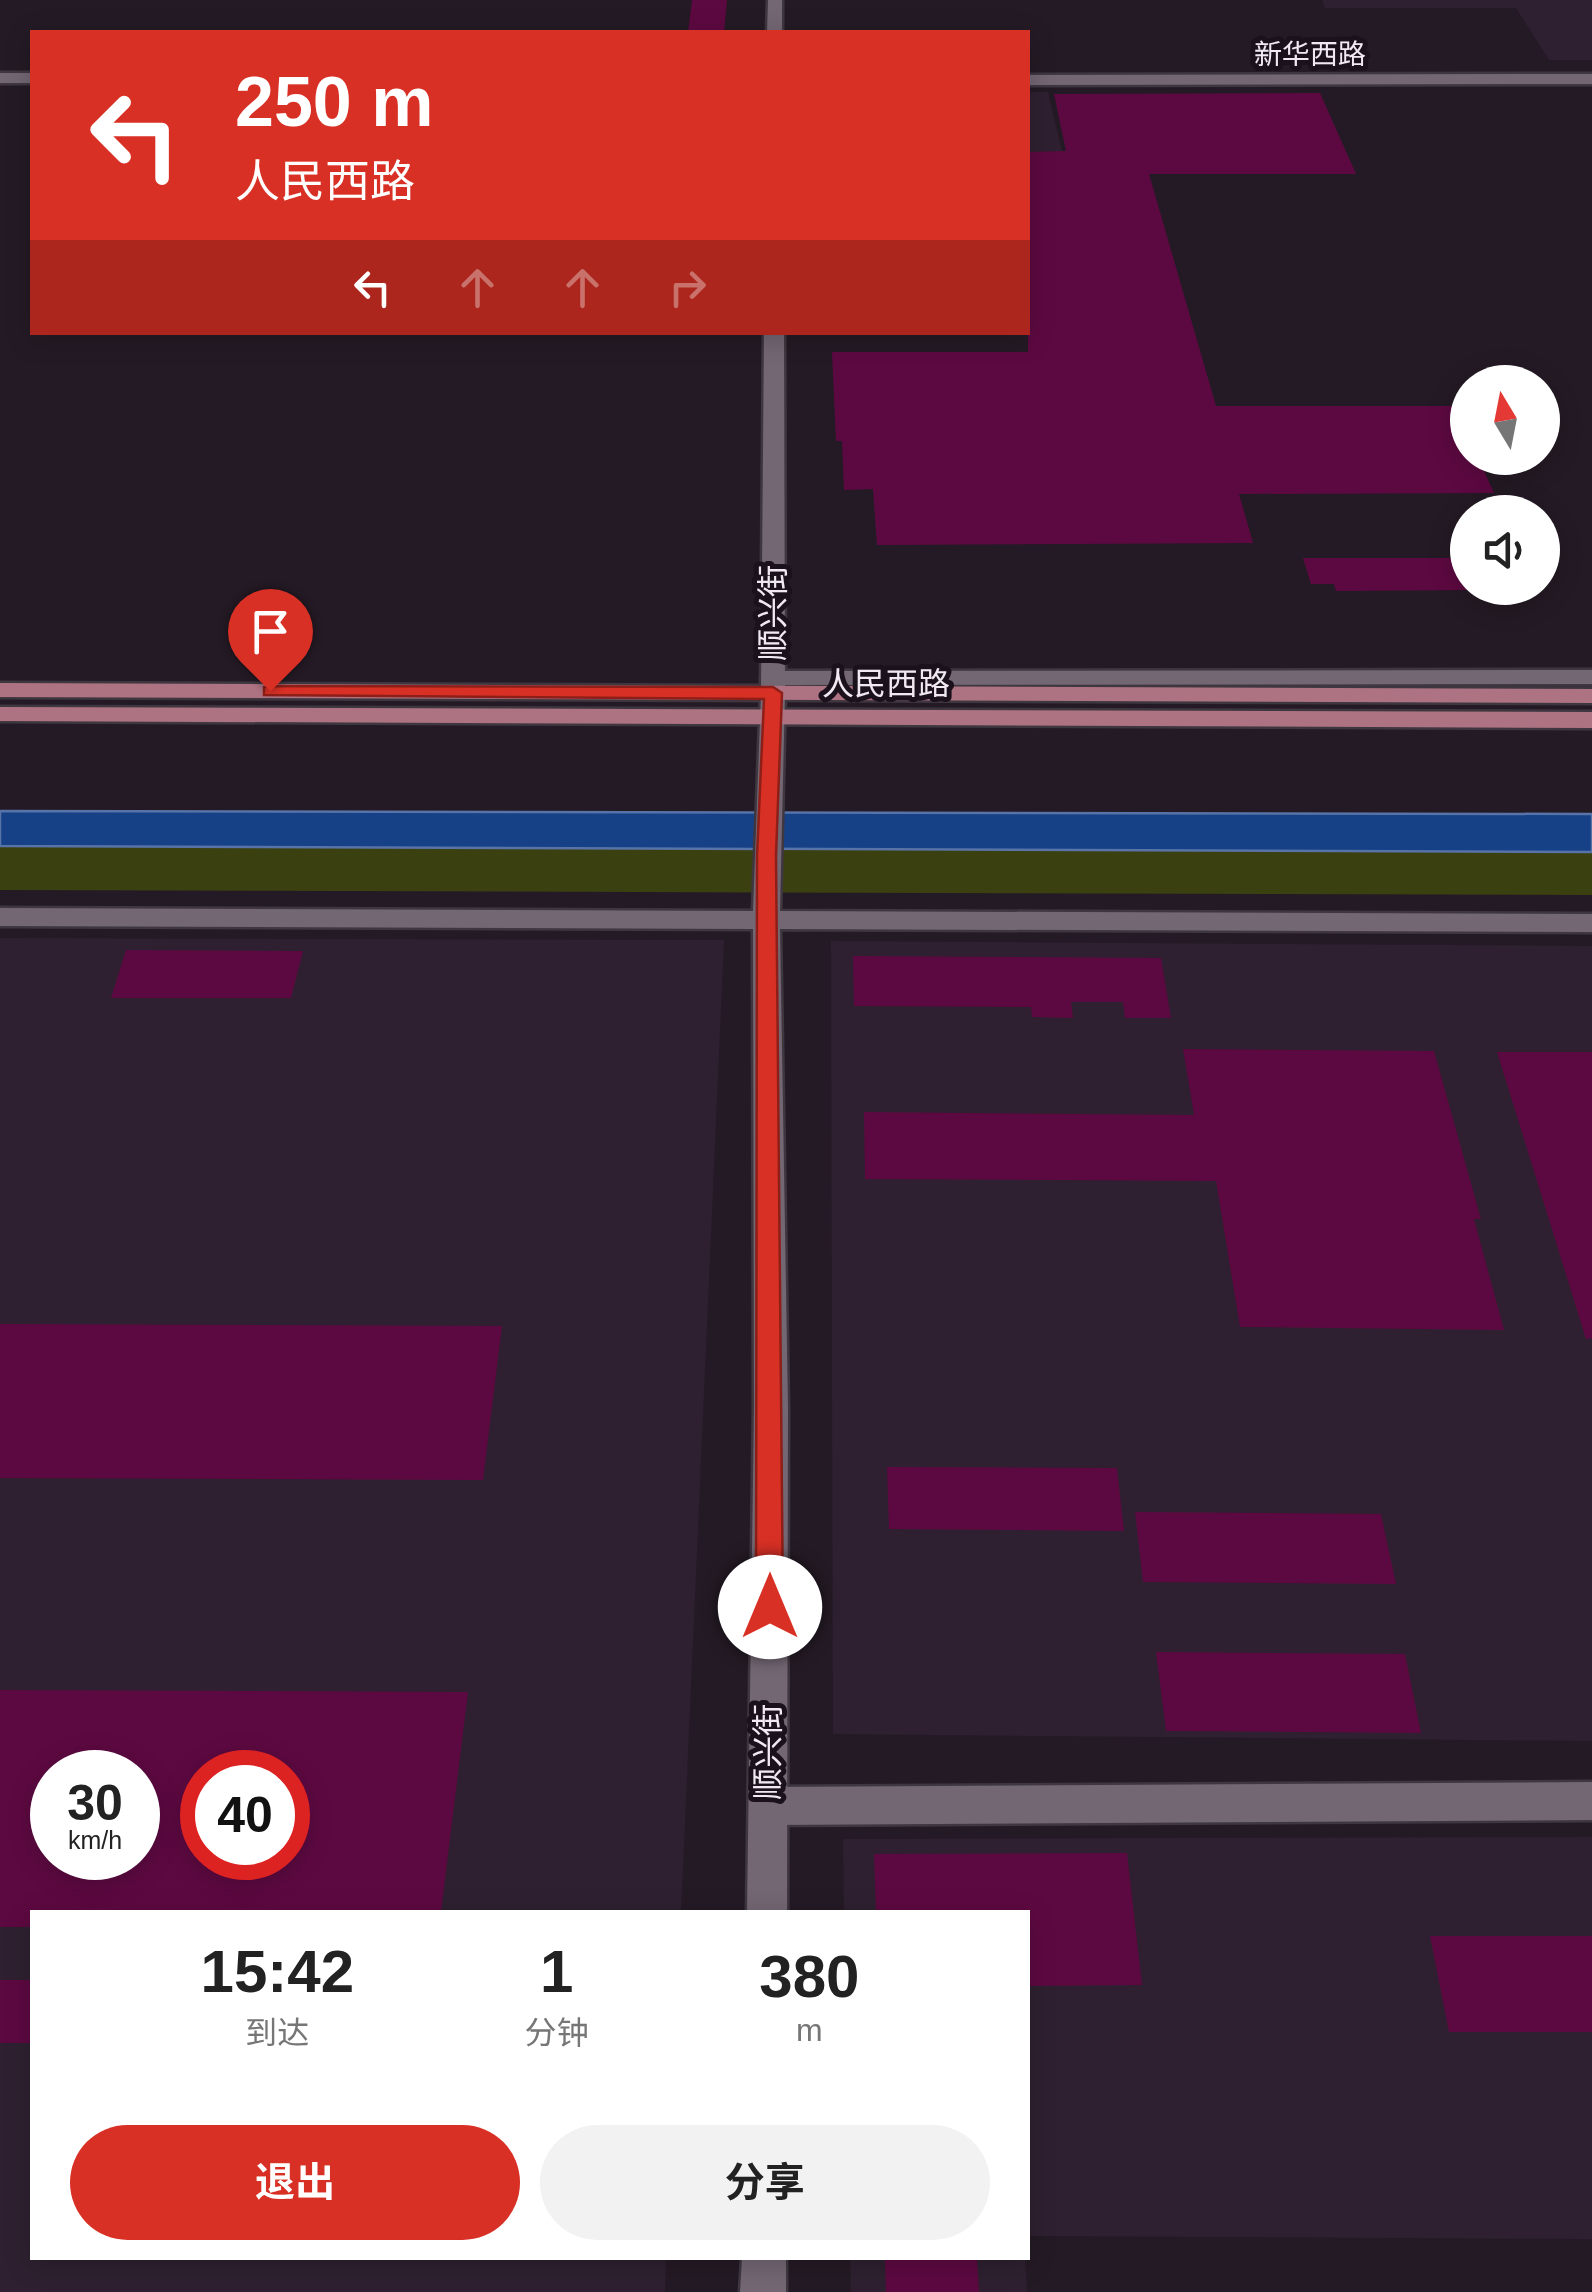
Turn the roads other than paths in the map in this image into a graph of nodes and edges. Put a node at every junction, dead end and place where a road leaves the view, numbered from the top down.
1 (775, 0) edge
2 (775, 30) edge
3 (0, 78) edge
4 (30, 78) edge
5 (1592, 79) edge
6 (1030, 80) edge
7 (774, 335) edge
8 (1592, 677) edge
9 (0, 690) edge
10 (773, 696) junction
11 (1592, 696) edge
12 (0, 714) edge
13 (1592, 720) edge
14 (0, 917) edge
15 (767, 922) junction
16 (1592, 923) edge
17 (1592, 1801) edge
18 (768, 1806) junction
19 (766, 1910) edge
20 (764, 2260) edge
21 (763, 2292) edge

1 - 2 street
3 - 4 street
5 - 6 street, 新华西路
7 - 10 street, 顺兴街
8 - 10 street
9 - 10 main road, 人民西路
10 - 11 main road, 人民西路
10 - 12 main road, 人民西路
10 - 13 main road, 人民西路
10 - 15 street, 顺兴街
14 - 15 street
15 - 16 street
15 - 18 street, 顺兴街
17 - 18 street
18 - 19 street, 顺兴街
20 - 21 street

